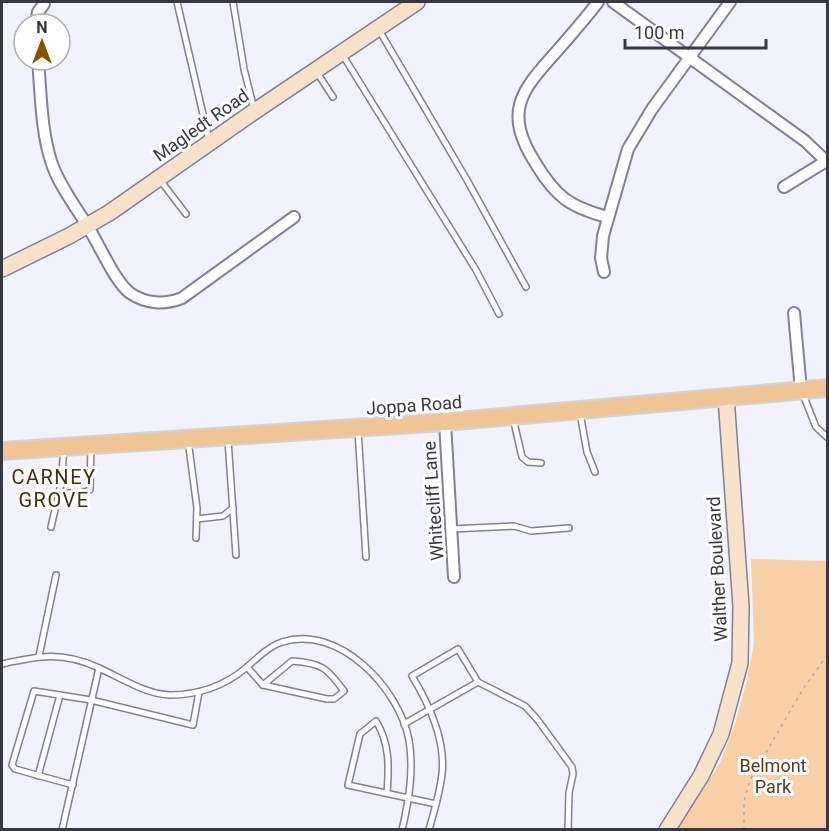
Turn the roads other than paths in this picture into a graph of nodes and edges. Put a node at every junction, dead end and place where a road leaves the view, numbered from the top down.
1 (177, 2) edge
2 (232, 2) edge
3 (417, 2) edge
4 (598, 2) edge
5 (613, 2) edge
6 (730, 2) edge
7 (44, 4) dead end
8 (38, 12) edge
9 (378, 28) junction
10 (341, 53) junction
11 (690, 58) junction
12 (316, 70) junction
13 (39, 72) edge
14 (333, 97) dead end
15 (255, 111) junction
16 (210, 142) junction
17 (827, 160) edge
18 (159, 178) junction
19 (784, 187) dead end
20 (186, 214) dead end
21 (294, 217) dead end
22 (607, 217) junction
23 (88, 226) junction
24 (2, 269) edge
25 (604, 272) dead end
26 (526, 287) dead end
27 (794, 313) dead end
28 (500, 314) dead end
29 (828, 388) edge
30 (801, 390) junction
31 (726, 397) junction
32 (579, 411) junction
33 (513, 417) junction
34 (444, 422) junction
35 (358, 428) junction
36 (228, 436) junction
37 (828, 438) edge
38 (188, 439) junction
39 (91, 445) junction
40 (64, 446) junction
41 (2, 451) edge
42 (541, 463) dead end
43 (595, 472) dead end
44 (58, 493) junction
45 (233, 508) junction
46 (197, 519) junction
47 (51, 527) dead end
48 (569, 528) dead end
49 (451, 529) junction
50 (196, 538) dead end
51 (236, 555) dead end
52 (366, 557) dead end
53 (56, 575) dead end
54 (454, 577) dead end
55 (39, 656) junction
56 (2, 664) edge
57 (246, 667) junction
58 (99, 668) junction
59 (478, 682) junction
60 (263, 685) junction
61 (199, 692) junction
62 (60, 695) junction
63 (92, 700) junction
64 (430, 709) junction
65 (404, 724) junction
66 (38, 776) junction
67 (73, 786) junction
68 (387, 793) junction
69 (409, 798) junction
70 (436, 804) junction
71 (62, 830) edge
72 (402, 830) edge
73 (429, 830) edge
74 (568, 830) edge
75 (667, 830) edge

1 - 16 lane
2 - 15 lane
3 - 9 street, Magledt Road
4 - 22 street
5 - 11 street
6 - 11 street
7 - 8 street
9 - 10 street, Magledt Road
9 - 26 lane
10 - 12 street, Magledt Road
10 - 28 lane
11 - 17 street
11 - 22 street
12 - 14 lane
12 - 15 street, Magledt Road
13 - 23 street
15 - 16 street, Magledt Road
16 - 18 street, Magledt Road
17 - 19 street
18 - 20 lane
18 - 23 street, Magledt Road
21 - 23 street
22 - 25 street
23 - 24 street, Magledt Road
27 - 30 street
29 - 30 main road, Joppa Road
30 - 31 main road, Joppa Road
30 - 37 lane
31 - 32 main road, Joppa Road
31 - 75 street, Walther Boulevard
32 - 33 main road, Joppa Road
32 - 43 lane
33 - 34 main road, Joppa Road
33 - 42 lane
34 - 35 main road, Joppa Road
34 - 49 street, Whitecliff Lane
35 - 36 main road, Joppa Road
35 - 52 lane
36 - 38 main road, Joppa Road
36 - 45 lane
38 - 39 main road, Joppa Road
38 - 46 lane
39 - 40 main road, Joppa Road
39 - 44 lane
40 - 41 main road, Joppa Road
40 - 44 lane
44 - 47 lane
45 - 46 lane
45 - 51 lane
46 - 50 lane
48 - 49 lane
49 - 54 street, Whitecliff Lane
53 - 55 lane
55 - 56 lane
55 - 58 lane
57 - 60 lane
57 - 61 lane
57 - 65 lane
58 - 61 lane
58 - 63 lane
59 - 64 lane
59 - 64 lane
59 - 74 lane
60 - 60 lane
61 - 63 lane
62 - 63 lane
62 - 66 lane
62 - 66 lane
63 - 67 lane
64 - 65 lane
64 - 70 lane
65 - 69 lane
66 - 67 lane
67 - 71 lane
68 - 68 lane
68 - 69 lane
69 - 70 lane
69 - 72 lane
70 - 73 lane

